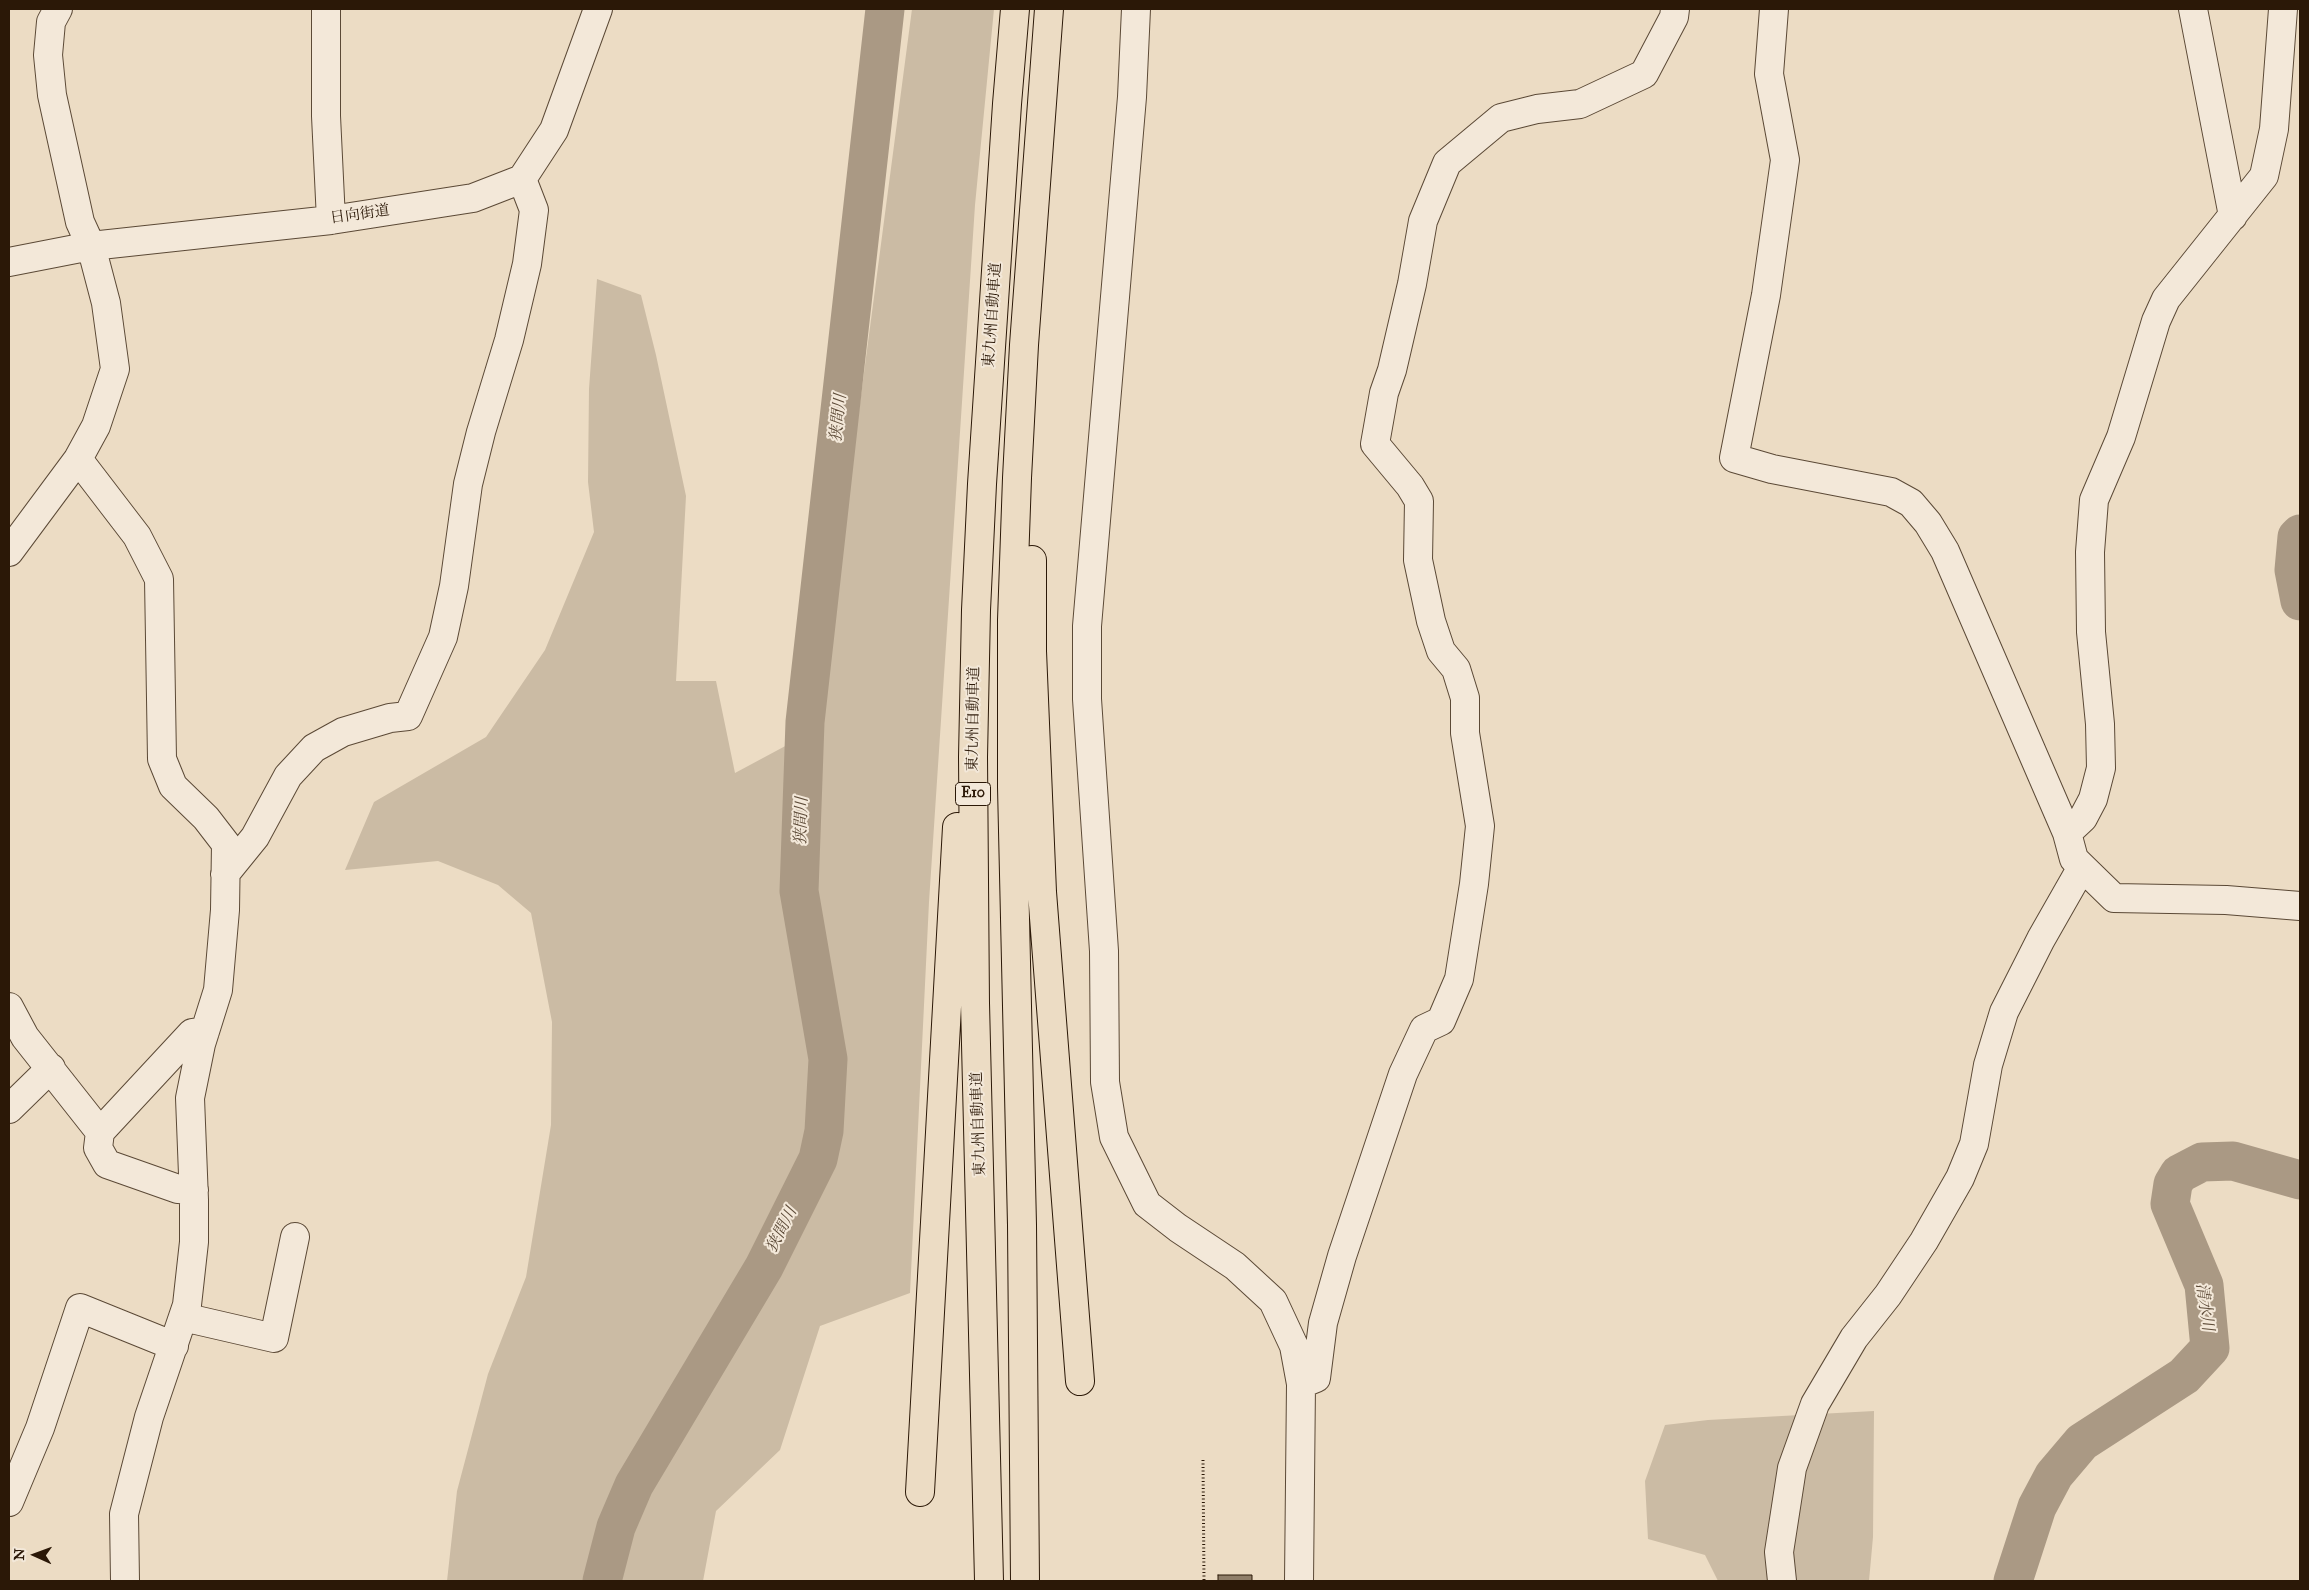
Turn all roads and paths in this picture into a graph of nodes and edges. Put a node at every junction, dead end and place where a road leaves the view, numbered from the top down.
1 (58, 9) edge
2 (326, 9) edge
3 (598, 9) edge
4 (1015, 9) edge
5 (1049, 9) edge
6 (1136, 9) edge
7 (1675, 9) edge
8 (1774, 9) edge
9 (2193, 9) edge
10 (2283, 9) edge
11 (522, 179) junction
12 (2233, 216) junction
13 (332, 220) junction
14 (1032, 229) junction
15 (91, 246) junction
16 (9, 262) edge
17 (78, 459) junction
18 (9, 552) edge
19 (976, 610) junction
20 (2067, 833) junction
21 (2082, 868) junction
22 (225, 874) junction
23 (2300, 906) edge
24 (9, 1007) edge
25 (205, 1031) junction
26 (51, 1068) junction
27 (9, 1109) edge
28 (100, 1132) junction
29 (194, 1190) junction
30 (295, 1237) dead end
31 (183, 1316) junction
32 (174, 1346) junction
33 (1080, 1381) dead end
34 (1301, 1384) junction
35 (1203, 1460) dead end
36 (920, 1492) dead end
37 (9, 1502) edge
38 (125, 1581) edge
39 (989, 1581) edge
40 (1025, 1581) edge
41 (1204, 1581) edge
42 (1299, 1581) edge
43 (1782, 1581) edge

1 - 15 street
2 - 13 street
3 - 11 street
4 - 19 highway, 東九州自動車道 / E10
5 - 14 highway, E10
6 - 34 street
7 - 34 street
8 - 20 street
9 - 12 street
10 - 12 street
11 - 13 street, 日向街道
11 - 22 street
12 - 20 street
13 - 15 street, 日向街道
14 - 33 highway
14 - 40 highway, E10
15 - 16 street, 日向街道
15 - 17 street
17 - 18 street
17 - 22 street
19 - 36 highway
19 - 39 highway, 東九州自動車道 / E10
20 - 21 street
21 - 23 street
21 - 43 street
22 - 25 street
24 - 26 street
25 - 28 street
25 - 29 street
26 - 27 street
26 - 28 street
28 - 29 street
29 - 31 street
30 - 31 street
31 - 32 street
32 - 37 street
32 - 38 street
34 - 42 street
35 - 41 path

